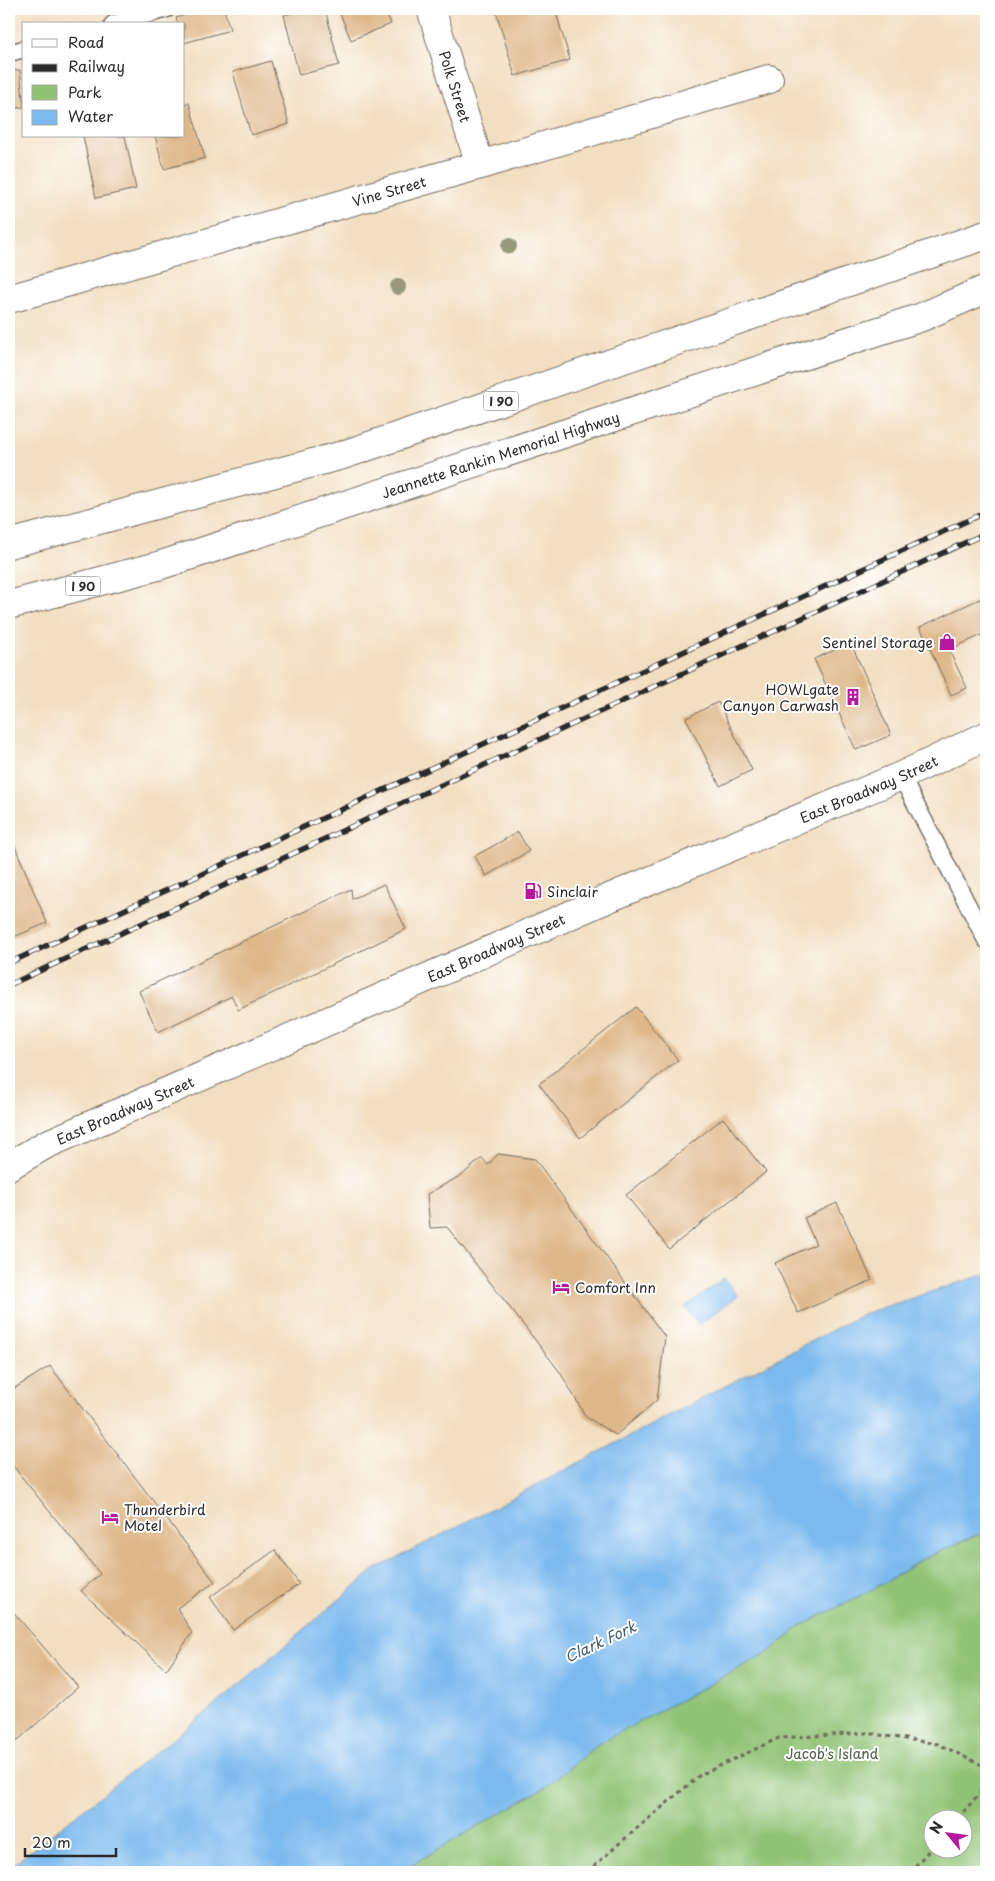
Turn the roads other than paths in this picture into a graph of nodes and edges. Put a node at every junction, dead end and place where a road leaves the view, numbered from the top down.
1 (167, 9) edge
2 (431, 9) edge
3 (120, 22) edge
4 (22, 50) edge
5 (9, 53) edge
6 (769, 79) dead end
7 (480, 165) junction
8 (986, 235) edge
9 (986, 289) edge
10 (9, 299) edge
11 (9, 544) edge
12 (158, 566) junction
13 (9, 606) edge
14 (9, 624) edge
15 (986, 736) edge
16 (901, 776) junction
17 (986, 940) edge
18 (9, 1166) edge

1 - 3 lane
2 - 7 main road, Polk Street
4 - 5 lane
6 - 7 main road, Vine Street
7 - 10 main road, Vine Street
8 - 11 main road, I 90
9 - 12 main road, Jeannette Rankin Memorial Highway / I 90
12 - 13 main road, Jeannette Rankin Memorial Highway / I 90
12 - 14 main road
15 - 16 main road, East Broadway Street
16 - 17 lane
16 - 18 main road, East Broadway Street

